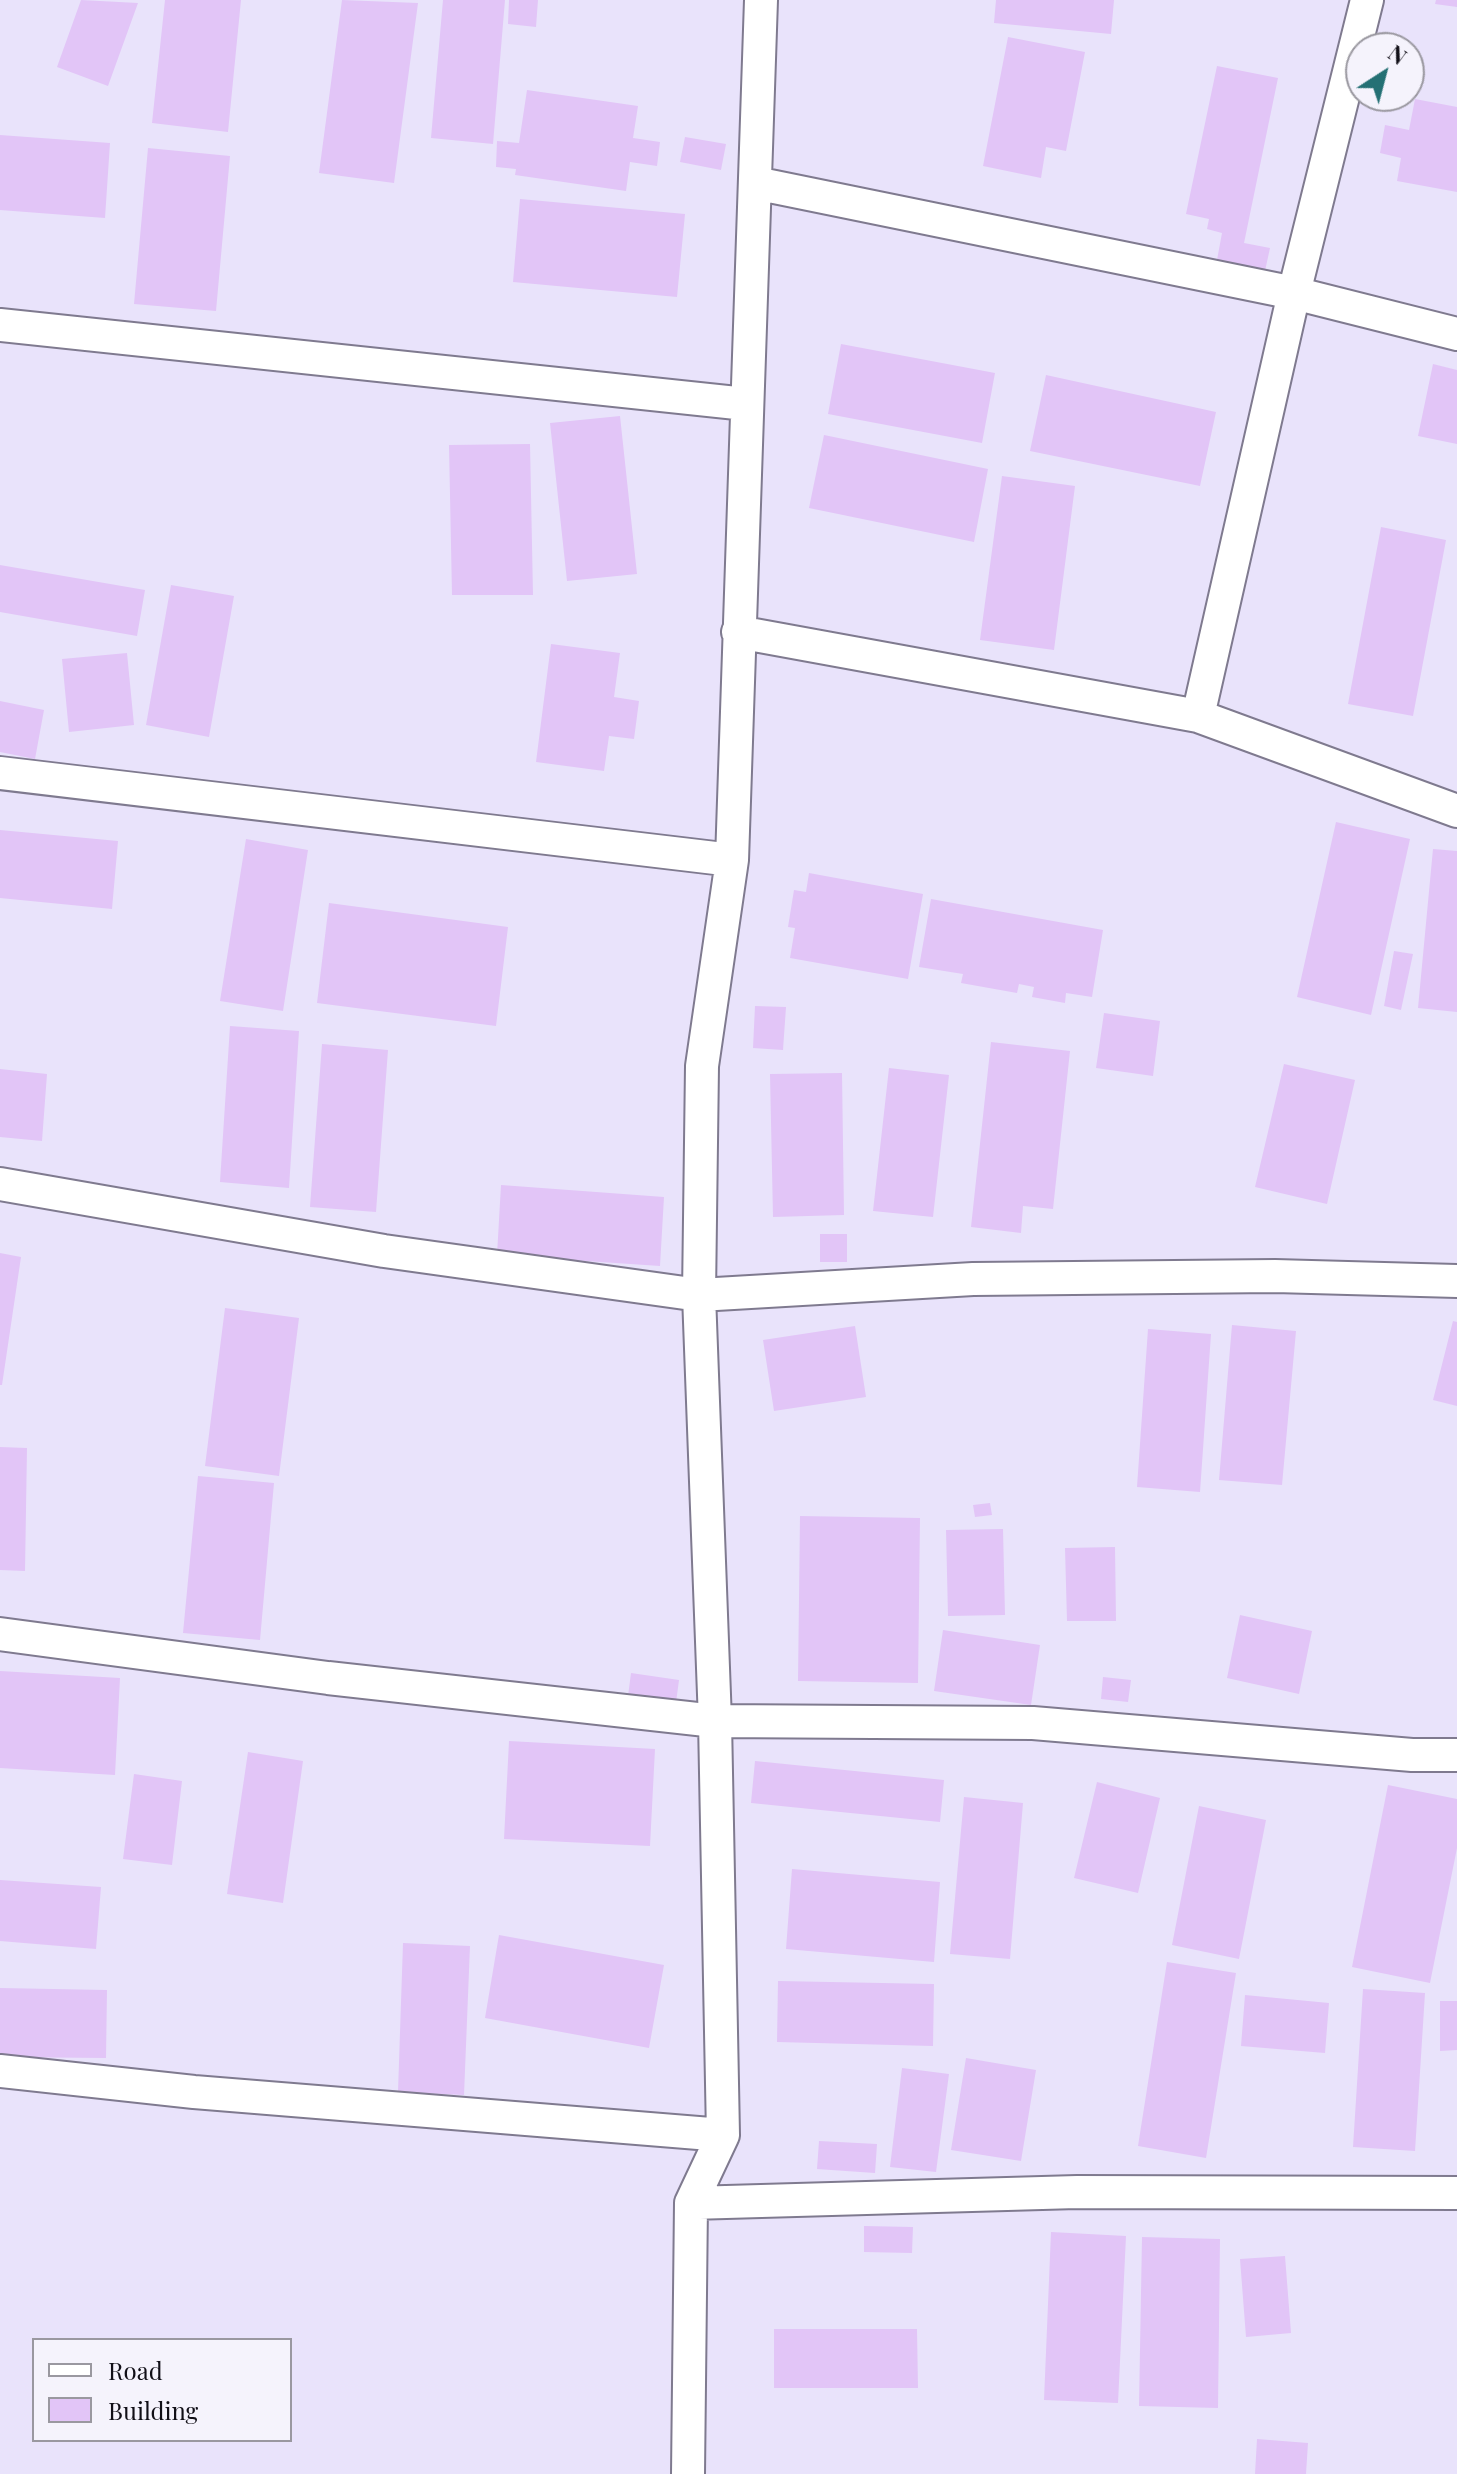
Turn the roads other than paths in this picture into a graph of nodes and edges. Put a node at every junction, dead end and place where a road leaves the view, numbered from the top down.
1 (761, 0) edge
2 (1367, 0) edge
3 (755, 183) junction
4 (1294, 293) junction
5 (0, 325) edge
6 (1457, 334) edge
7 (746, 404) junction
8 (738, 632) junction
9 (1198, 716) junction
10 (0, 773) edge
11 (1457, 811) edge
12 (732, 860) junction
13 (0, 1184) edge
14 (1457, 1281) edge
15 (699, 1295) junction
16 (0, 1634) edge
17 (715, 1721) junction
18 (1457, 1755) edge
19 (0, 2071) edge
20 (723, 2135) junction
21 (1457, 2193) edge
22 (691, 2203) junction
23 (688, 2474) edge

1 - 3 street
2 - 4 street
3 - 4 street
3 - 7 street
4 - 6 street
4 - 9 street
5 - 7 street
7 - 8 street
8 - 9 street
8 - 12 street
9 - 11 street
10 - 12 street
12 - 15 street
13 - 15 street
14 - 15 street
15 - 17 street
16 - 17 street
17 - 18 street
17 - 20 street
19 - 20 street
20 - 22 street
21 - 22 street
22 - 23 street

